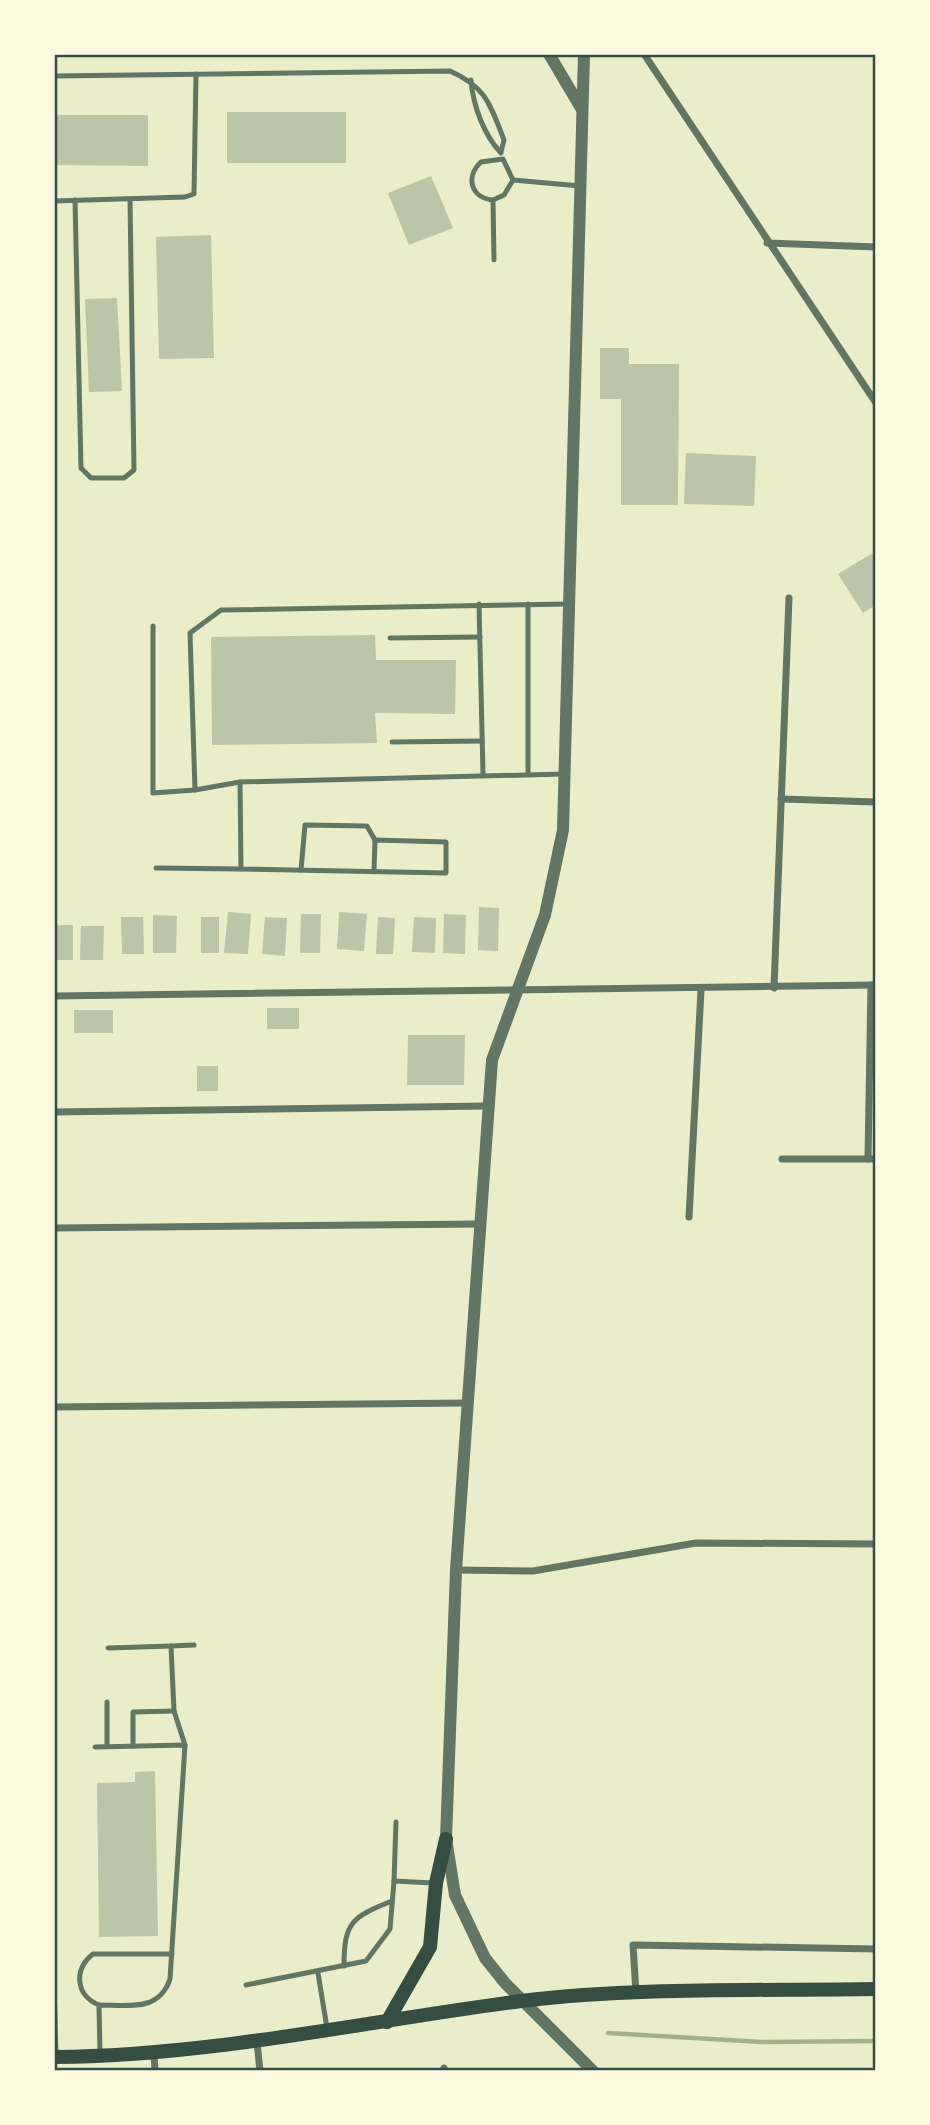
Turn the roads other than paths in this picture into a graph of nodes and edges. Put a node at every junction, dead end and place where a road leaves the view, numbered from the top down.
1 (549, 54) edge
2 (584, 54) edge
3 (644, 54) edge
4 (196, 75) junction
5 (54, 76) edge
6 (471, 80) junction
7 (581, 109) junction
8 (500, 152) junction
9 (503, 159) junction
10 (513, 180) junction
11 (580, 186) junction
12 (130, 199) junction
13 (75, 200) junction
14 (493, 200) junction
15 (54, 201) edge
16 (767, 243) junction
17 (876, 247) edge
18 (494, 260) dead end
19 (876, 403) edge
20 (789, 598) dead end
21 (480, 604) junction
22 (528, 604) junction
23 (570, 604) junction
24 (153, 626) dead end
25 (480, 637) junction
26 (390, 638) dead end
27 (482, 741) junction
28 (391, 742) dead end
29 (483, 774) junction
30 (527, 774) junction
31 (567, 774) junction
32 (240, 782) junction
33 (195, 790) junction
34 (781, 799) junction
35 (876, 802) edge
36 (375, 840) junction
37 (156, 868) dead end
38 (241, 869) junction
39 (301, 870) junction
40 (374, 871) junction
41 (874, 985) edge
42 (774, 988) junction
43 (701, 989) junction
44 (517, 992) junction
45 (54, 996) edge
46 (488, 1106) junction
47 (54, 1112) edge
48 (782, 1159) dead end
49 (872, 1159) edge
50 (689, 1217) dead end
51 (480, 1224) junction
52 (54, 1228) edge
53 (467, 1403) junction
54 (54, 1407) edge
55 (876, 1544) edge
56 (456, 1570) junction
57 (194, 1645) dead end
58 (171, 1646) junction
59 (108, 1648) dead end
60 (107, 1702) dead end
61 (174, 1711) junction
62 (185, 1745) junction
63 (95, 1746) dead end
64 (107, 1746) junction
65 (133, 1746) junction
66 (396, 1822) dead end
67 (446, 1839) junction
68 (394, 1881) junction
69 (436, 1883) junction
70 (392, 1901) junction
71 (876, 1949) edge
72 (172, 1954) junction
73 (344, 1966) junction
74 (318, 1972) junction
75 (54, 1985) edge
76 (246, 1985) dead end
77 (876, 1989) edge
78 (636, 1994) junction
79 (523, 2001) junction
80 (99, 2005) junction
81 (387, 2022) junction
82 (328, 2031) junction
83 (257, 2042) junction
84 (154, 2054) junction
85 (55, 2057) edge
86 (100, 2057) junction
87 (155, 2071) edge
88 (260, 2071) edge
89 (593, 2071) edge

1 - 7 street
2 - 7 street
3 - 16 street
4 - 5 lane
4 - 6 lane
4 - 12 lane
6 - 8 lane
6 - 8 lane
7 - 11 street
8 - 9 lane
9 - 10 lane
9 - 14 lane
10 - 11 lane
10 - 14 lane
11 - 23 street
12 - 13 lane
12 - 13 lane
13 - 15 lane
14 - 18 lane
16 - 17 street
16 - 19 street
20 - 34 street
21 - 22 lane
21 - 25 lane
21 - 33 lane
22 - 23 lane
22 - 30 lane
23 - 31 street
24 - 33 lane
25 - 26 lane
25 - 27 lane
27 - 28 lane
27 - 29 lane
29 - 30 lane
29 - 32 lane
30 - 31 lane
31 - 44 street
32 - 33 lane
32 - 38 lane
34 - 35 street
34 - 42 street
36 - 39 lane
36 - 40 lane
36 - 40 lane
37 - 38 lane
38 - 39 lane
39 - 40 lane
41 - 42 street
41 - 49 street
42 - 43 street
43 - 44 street
43 - 50 street
44 - 45 street
44 - 46 street
46 - 47 street
46 - 51 street
48 - 49 street
51 - 52 street
51 - 53 street
53 - 54 street
53 - 56 street
55 - 56 street
56 - 67 street
57 - 58 lane
58 - 59 lane
58 - 61 lane
60 - 64 lane
61 - 62 lane
61 - 65 lane
62 - 65 lane
62 - 72 lane
63 - 64 lane
64 - 65 lane
66 - 68 lane
67 - 69 main road
67 - 79 street
68 - 69 lane
68 - 70 lane
69 - 81 main road
70 - 73 lane
70 - 73 lane
71 - 78 street
72 - 80 lane
72 - 80 lane
73 - 74 lane
74 - 76 lane
74 - 82 lane
75 - 85 lane
77 - 78 main road
78 - 79 main road
79 - 81 main road
79 - 89 street
80 - 86 lane
81 - 82 main road
82 - 83 main road
83 - 84 main road
83 - 88 street
84 - 86 main road
84 - 87 street
85 - 86 main road

